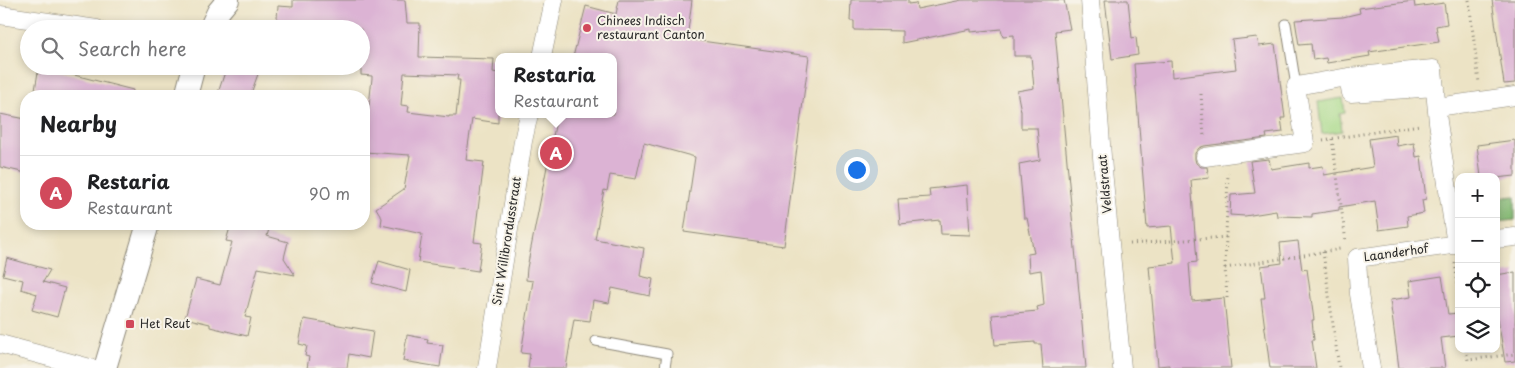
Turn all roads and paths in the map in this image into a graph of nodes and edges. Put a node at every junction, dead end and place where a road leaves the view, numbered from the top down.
1 (228, 0) edge
2 (554, 0) edge
3 (1090, 0) edge
4 (1469, 0) edge
5 (0, 15) edge
6 (35, 20) edge
7 (214, 20) edge
8 (1286, 24) dead end
9 (543, 53) edge
10 (192, 75) edge
11 (1296, 86) junction
12 (188, 90) edge
13 (1200, 94) dead end
14 (1515, 96) edge
15 (1482, 101) junction
16 (1438, 115) junction
17 (528, 118) edge
18 (1332, 139) junction
19 (1305, 143) junction
20 (1228, 154) junction
21 (1206, 157) joint
22 (146, 230) edge
23 (1226, 237) junction
24 (1515, 237) edge
25 (1455, 238) edge
26 (1500, 239) edge
27 (1130, 244) dead end
28 (1455, 245) edge
29 (1322, 252) junction
30 (1225, 268) junction
31 (1227, 298) dead end
32 (596, 341) dead end
33 (0, 344) edge
34 (1467, 353) edge
35 (1515, 354) edge
36 (90, 368) edge
37 (105, 368) edge
38 (487, 368) edge
39 (664, 368) edge
40 (1122, 368) edge
41 (1339, 368) edge
42 (1371, 368) edge

1 - 7 street
2 - 9 street
3 - 40 street, Veldstraat
4 - 15 path
5 - 6 street
8 - 11 lane
10 - 12 street
11 - 16 street
11 - 19 street
13 - 21 path
14 - 15 street
15 - 16 street
16 - 18 path
16 - 25 street
17 - 38 street, Sint Willibrordusstraat
18 - 19 path
18 - 29 path
19 - 20 street
20 - 21 street
20 - 23 path
22 - 37 street
23 - 27 path
23 - 30 path
24 - 26 street
28 - 42 street, Laanderhof
29 - 30 path
29 - 41 path
30 - 31 path
32 - 39 lane
33 - 36 street
34 - 35 path

